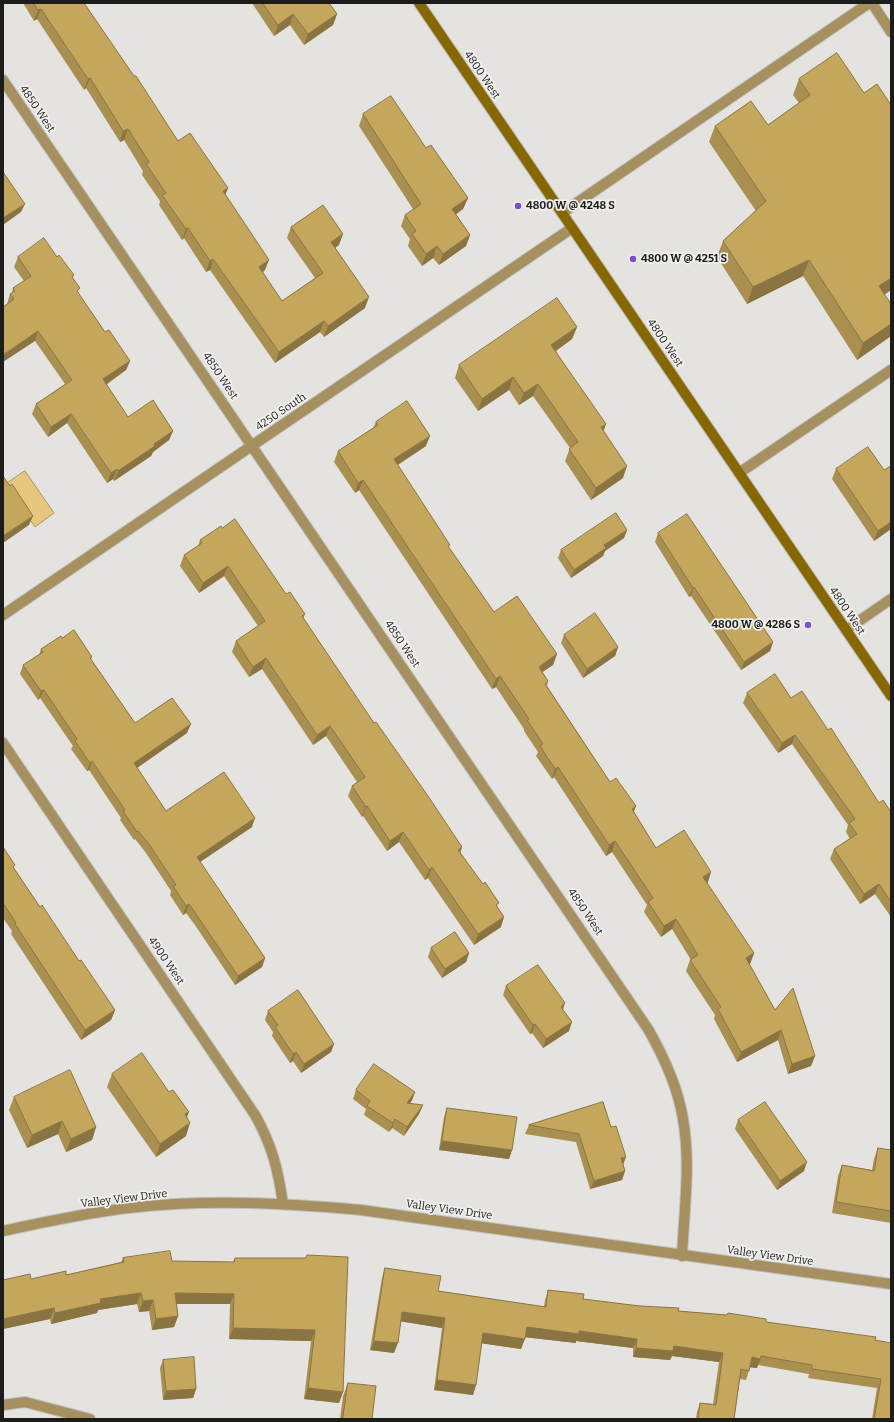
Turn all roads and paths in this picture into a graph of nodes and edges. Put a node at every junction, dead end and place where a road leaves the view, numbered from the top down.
1 (419, 3) edge
2 (870, 3) edge
3 (891, 32) edge
4 (3, 80) edge
5 (562, 213) junction
6 (572, 228) junction
7 (891, 370) edge
8 (253, 445) junction
9 (739, 473) junction
10 (891, 599) edge
11 (3, 615) edge
12 (846, 630) junction
13 (891, 696) edge
14 (3, 743) edge
15 (283, 1204) junction
16 (3, 1231) edge
17 (682, 1256) junction
18 (891, 1284) edge
19 (3, 1405) edge
20 (90, 1419) edge

1 - 5 main road, 4800 West
2 - 3 street
2 - 5 street
4 - 8 street, 4850 West
5 - 6 main road, 4800 West
6 - 8 street, 4250 South
6 - 9 main road, 4800 West
7 - 9 street
8 - 11 street, 4250 South
8 - 17 street, 4850 West
9 - 12 main road, 4800 West
10 - 12 street
12 - 13 main road, 4800 West
14 - 15 street, 4900 West
15 - 16 street, Valley View Drive
15 - 17 street, Valley View Drive
17 - 18 street, Valley View Drive
19 - 20 street

